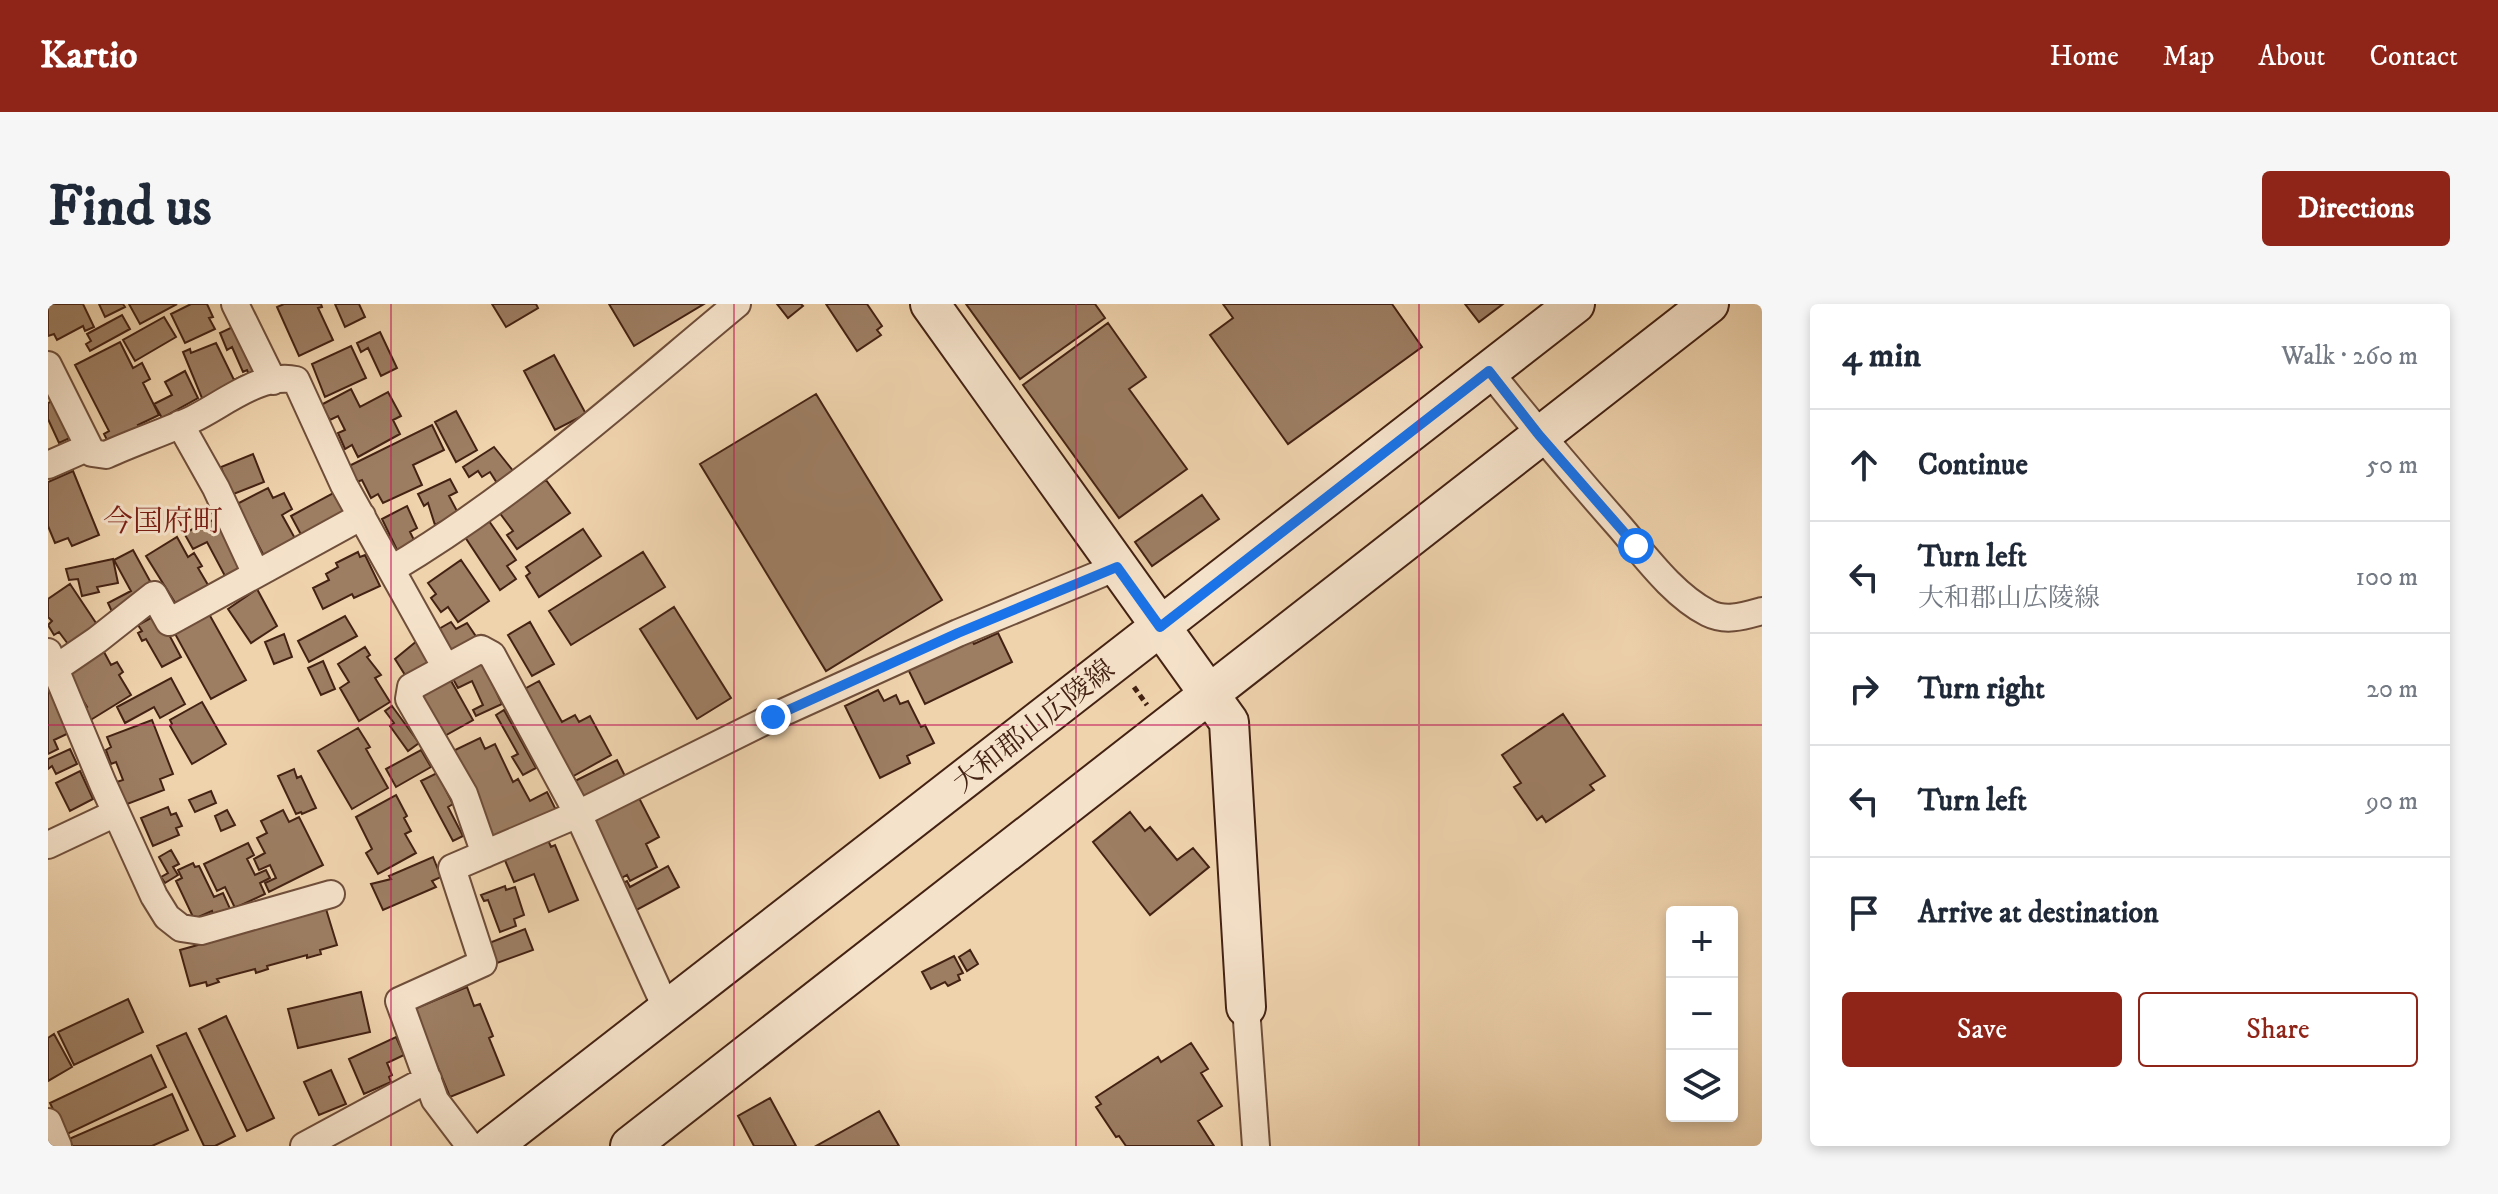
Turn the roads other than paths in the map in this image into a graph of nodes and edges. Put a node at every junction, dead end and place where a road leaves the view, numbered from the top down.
1 (235, 304) edge
2 (737, 304) edge
3 (930, 304) edge
4 (1575, 304) edge
5 (1709, 304) edge
6 (48, 365) edge
7 (1489, 371) junction
8 (273, 381) junction
9 (180, 424) junction
10 (1539, 435) junction
11 (89, 447) junction
12 (48, 465) edge
13 (362, 516) junction
14 (1117, 567) junction
15 (392, 569) junction
16 (256, 574) junction
17 (1762, 611) edge
18 (1160, 627) junction
19 (51, 660) edge
20 (446, 668) junction
21 (1210, 694) junction
22 (116, 813) junction
23 (578, 814) junction
24 (48, 845) edge
25 (485, 854) junction
26 (331, 894) dead end
27 (1246, 1007) joint
28 (667, 1010) junction
29 (428, 1079) junction
30 (48, 1122) edge
31 (58, 1146) edge
32 (304, 1146) edge
33 (470, 1146) edge
34 (492, 1146) edge
35 (630, 1146) edge
36 (1256, 1146) edge

1 - 8 street
2 - 15 street
3 - 14 main road
4 - 7 main road, 大和郡山広陵線
5 - 10 main road
6 - 11 street
7 - 10 street
7 - 18 main road, 大和郡山広陵線
8 - 9 street
8 - 13 street
9 - 11 street
9 - 16 street
10 - 17 street
10 - 21 main road
11 - 12 street
13 - 15 street
13 - 16 street
14 - 18 main road
14 - 23 street
15 - 20 street
16 - 19 street
18 - 21 main road
18 - 28 main road, 大和郡山広陵線
19 - 22 street
20 - 23 street
20 - 25 street
21 - 27 main road
21 - 35 main road
22 - 24 street
22 - 26 street
23 - 25 street
23 - 28 street
25 - 29 street
27 - 36 street
28 - 34 main road, 大和郡山広陵線
29 - 32 street
29 - 33 street
30 - 31 street

